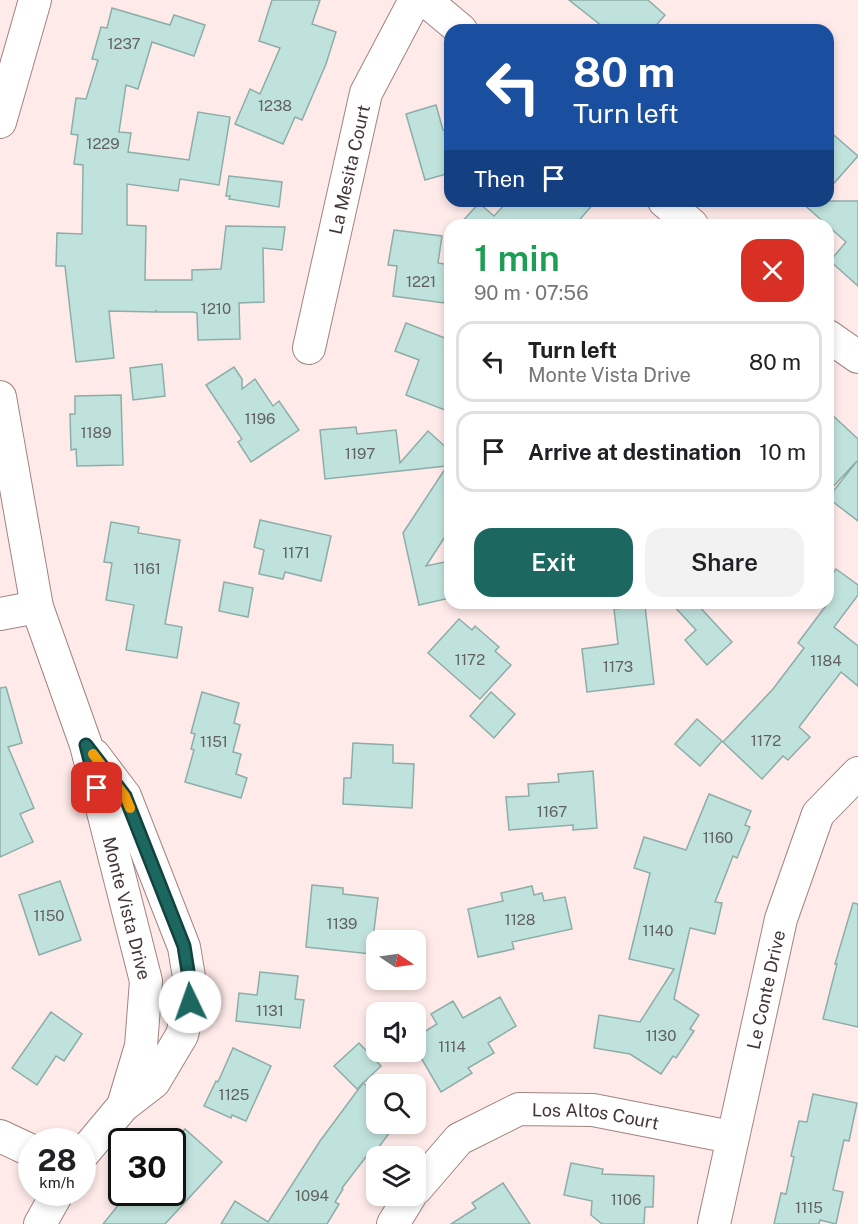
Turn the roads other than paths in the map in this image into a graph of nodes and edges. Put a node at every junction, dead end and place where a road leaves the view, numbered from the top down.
1 (35, 0) edge
2 (415, 0) edge
3 (425, 0) edge
4 (454, 24) edge
5 (0, 122) edge
6 (671, 207) edge
7 (685, 219) edge
8 (834, 340) edge
9 (309, 348) dead end
10 (858, 357) edge
11 (0, 397) edge
12 (37, 607) junction
13 (0, 614) edge
14 (86, 745) junction
15 (858, 773) edge
16 (123, 1106) junction
17 (0, 1136) edge
18 (731, 1137) junction
19 (96, 1138) edge
20 (18, 1144) edge
21 (426, 1177) edge
22 (50, 1206) edge
23 (404, 1206) edge
24 (40, 1224) edge
25 (393, 1224) edge
26 (714, 1224) edge

1 - 5 street
2 - 9 street, La Mesita Court
3 - 4 street
6 - 7 street
8 - 10 street
11 - 12 street, Monte Vista Drive
12 - 13 street
12 - 14 street, Monte Vista Drive
14 - 16 street, Monte Vista Drive
14 - 16 street, Monte Vista Drive
15 - 18 street, Le Conte Drive
16 - 19 street, Monte Vista Drive
17 - 20 street
18 - 21 street, Los Altos Court
18 - 26 street, Le Conte Drive
22 - 24 street
23 - 25 street

